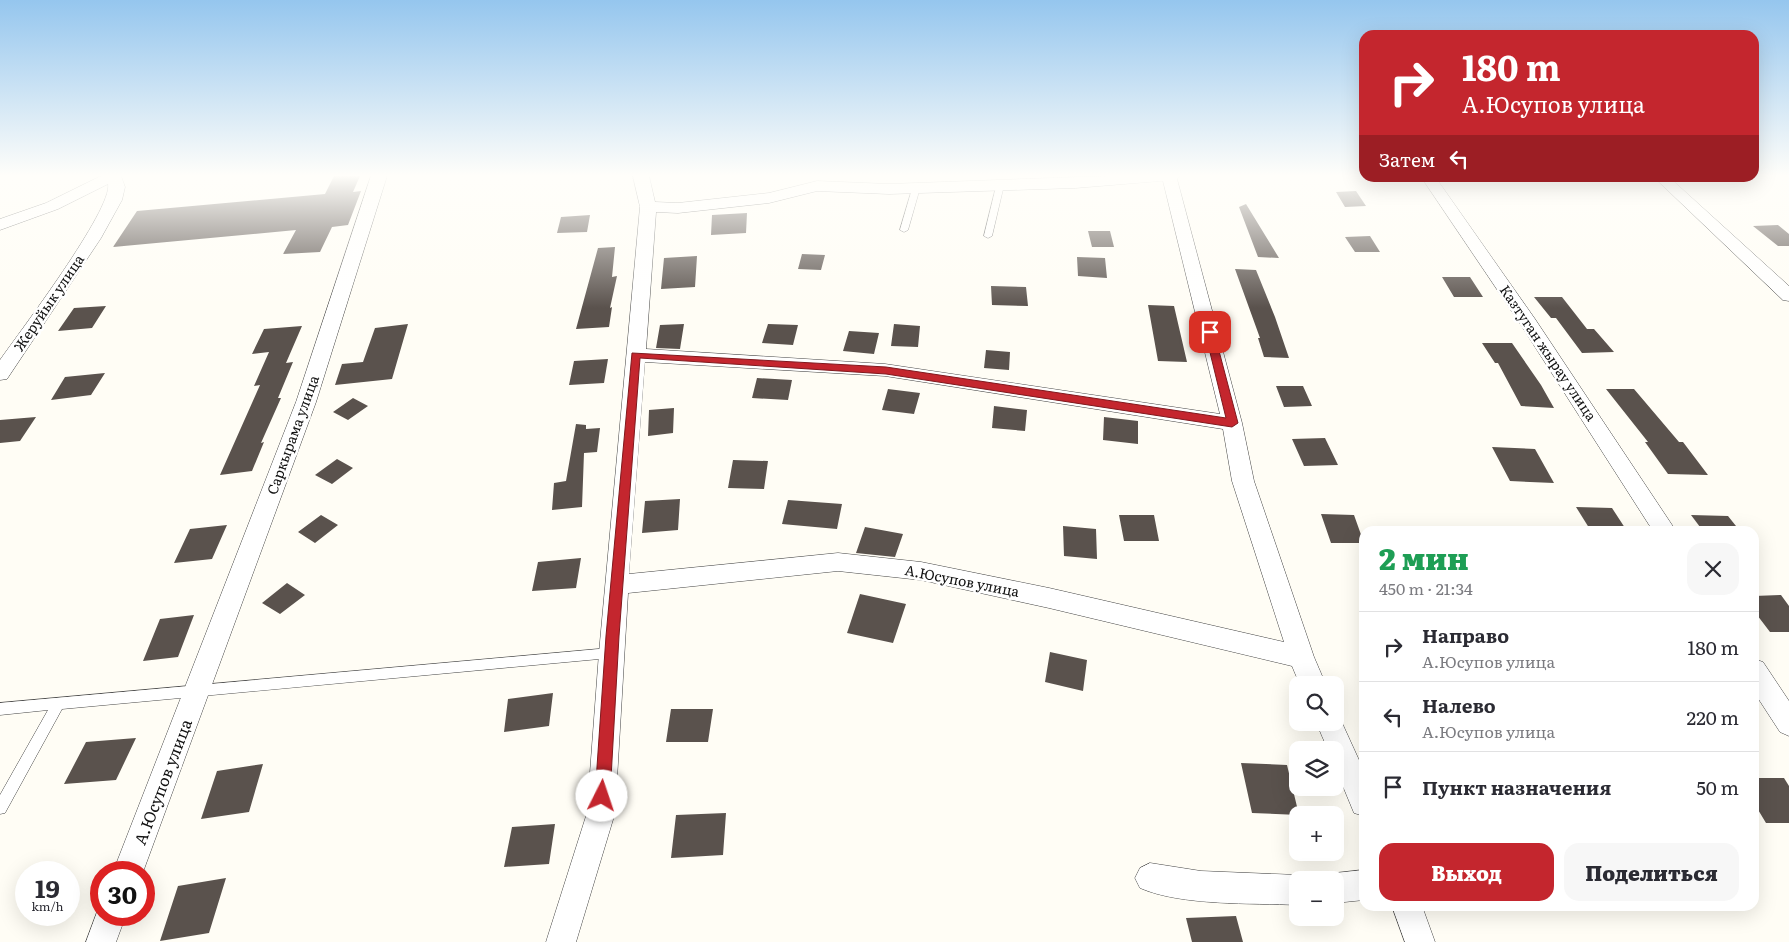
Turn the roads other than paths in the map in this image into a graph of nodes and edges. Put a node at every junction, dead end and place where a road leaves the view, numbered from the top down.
1 (14, 220) edge
2 (103, 220) edge
3 (366, 220) edge
4 (647, 220) edge
5 (907, 220) edge
6 (992, 220) edge
7 (1182, 220) edge
8 (1458, 220) edge
9 (1707, 220) edge
10 (0, 225) edge
11 (904, 230) dead end
12 (988, 236) dead end
13 (1789, 296) edge
14 (636, 355) junction
15 (0, 374) edge
16 (1232, 423) junction
17 (1662, 526) edge
18 (617, 586) junction
19 (612, 653) junction
20 (1301, 657) junction
21 (1309, 676) edge
22 (1759, 678) edge
23 (198, 691) junction
24 (58, 703) junction
25 (0, 709) edge
26 (1789, 724) edge
27 (1333, 731) edge
28 (1359, 791) edge
29 (0, 808) edge
30 (132, 861) edge
31 (1150, 878) dead end
32 (1359, 886) edge
33 (1344, 887) edge
34 (1289, 890) edge
35 (1409, 911) edge
36 (107, 926) edge
37 (101, 942) edge
38 (561, 942) edge
39 (1420, 942) edge

1 - 10 street
2 - 15 street, Жеруйык улица
3 - 23 street, Саркырама улица
4 - 14 street
5 - 11 lane
6 - 12 lane
7 - 16 street
8 - 17 street, Казтуган жырау улица
9 - 13 street
14 - 16 street
14 - 18 street
16 - 20 street
18 - 19 street
18 - 20 street, А.Юсупов улица
19 - 23 lane
19 - 38 street
20 - 21 street
22 - 26 street
23 - 24 lane
23 - 30 street, А.Юсупов улица
24 - 25 lane
24 - 29 lane
27 - 28 street
31 - 34 street
32 - 33 street
35 - 39 street
36 - 37 street

